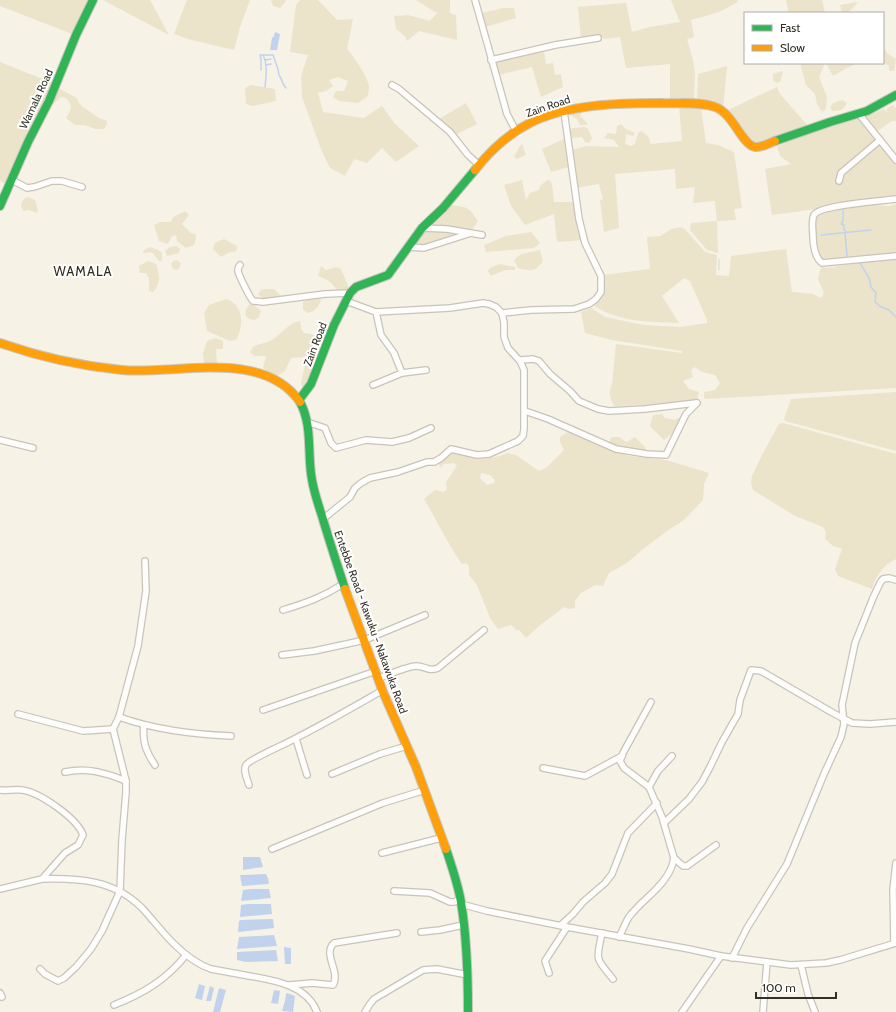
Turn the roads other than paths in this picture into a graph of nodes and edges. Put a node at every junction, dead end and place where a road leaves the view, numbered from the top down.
1 (93, 0) edge
2 (475, 0) edge
3 (598, 38) dead end
4 (491, 60) junction
5 (392, 85) dead end
6 (896, 95) edge
7 (564, 111) junction
8 (859, 114) junction
9 (516, 131) junction
10 (880, 140) junction
11 (896, 160) edge
12 (478, 165) junction
13 (12, 180) junction
14 (839, 181) dead end
15 (82, 187) dead end
16 (896, 199) edge
17 (0, 206) edge
18 (422, 228) junction
19 (468, 234) junction
20 (482, 236) dead end
21 (408, 247) junction
22 (896, 256) edge
23 (240, 265) dead end
24 (350, 293) junction
25 (346, 301) junction
26 (376, 312) junction
27 (502, 313) junction
28 (0, 343) edge
29 (520, 361) junction
30 (426, 370) dead end
31 (402, 373) junction
32 (373, 385) dead end
33 (299, 400) junction
34 (525, 411) junction
35 (307, 422) junction
36 (431, 428) dead end
37 (0, 440) edge
38 (33, 448) dead end
39 (323, 519) junction
40 (145, 561) dead end
41 (896, 580) edge
42 (343, 584) junction
43 (283, 610) dead end
44 (425, 615) dead end
45 (484, 630) dead end
46 (365, 640) junction
47 (282, 655) dead end
48 (378, 675) junction
49 (383, 690) junction
50 (651, 702) dead end
51 (263, 710) dead end
52 (18, 714) dead end
53 (119, 717) junction
54 (844, 719) junction
55 (896, 722) edge
56 (144, 725) junction
57 (113, 730) junction
58 (231, 736) dead end
59 (296, 738) junction
60 (406, 746) junction
61 (622, 756) junction
62 (672, 756) dead end
63 (155, 765) dead end
64 (543, 768) dead end
65 (65, 772) dead end
66 (332, 774) dead end
67 (307, 775) dead end
68 (126, 781) junction
69 (249, 785) dead end
70 (648, 787) junction
71 (0, 790) edge
72 (425, 790) junction
73 (657, 803) junction
74 (664, 823) junction
75 (441, 838) junction
76 (716, 845) dead end
77 (272, 849) dead end
78 (382, 853) dead end
79 (674, 858) junction
80 (896, 863) edge
81 (42, 878) junction
82 (0, 889) edge
83 (120, 891) junction
84 (394, 891) dead end
85 (460, 901) junction
86 (463, 924) junction
87 (564, 926) junction
88 (421, 932) dead end
89 (396, 933) dead end
90 (602, 933) junction
91 (619, 937) junction
92 (895, 943) edge
93 (186, 955) junction
94 (721, 956) junction
95 (732, 958) junction
96 (767, 962) junction
97 (801, 965) junction
98 (40, 969) dead end
99 (549, 973) dead end
100 (468, 975) junction
101 (613, 979) dead end
102 (288, 985) junction
103 (114, 1005) dead end
104 (317, 1012) edge
105 (366, 1012) edge
106 (468, 1012) edge
107 (682, 1012) edge
108 (763, 1012) edge
109 (815, 1012) edge

1 - 13 street, Wamala Road
2 - 4 street
3 - 4 street
4 - 9 street
5 - 12 street
6 - 8 street, Zain Road
7 - 8 street, Zain Road
7 - 9 street, Zain Road
7 - 27 street
8 - 10 street
9 - 12 street, Zain Road
10 - 11 street
10 - 14 street
12 - 18 street, Zain Road
13 - 15 street
13 - 17 street, Wamala Road
16 - 22 street
18 - 19 street
18 - 21 street, Zain Road
19 - 20 street
19 - 21 street
21 - 24 street, Zain Road
23 - 24 street
24 - 25 street, Zain Road
25 - 26 street
25 - 33 street, Zain Road
26 - 27 street
26 - 31 street
27 - 29 street
28 - 33 street, Entebbe Road - Kawuku - Nakawuka Road
29 - 34 street
29 - 34 street
30 - 31 street
31 - 32 street
33 - 35 street, Entebbe Road - Kawuku - Nakawuka Road
34 - 39 street
35 - 36 street
35 - 39 street, Entebbe Road - Kawuku - Nakawuka Road
37 - 38 street
39 - 42 street, Entebbe Road - Kawuku - Nakawuka Road
40 - 53 street
41 - 54 street
42 - 43 street
42 - 46 street, Entebbe Road - Kawuku - Nakawuka Road
44 - 46 street
45 - 48 street
46 - 47 street
46 - 48 street, Entebbe Road - Kawuku - Nakawuka Road
48 - 49 street, Entebbe Road - Kawuku - Nakawuka Road
48 - 51 street
49 - 59 street
49 - 60 street, Entebbe Road - Kawuku - Nakawuka Road
50 - 61 street
52 - 57 street
53 - 56 street
53 - 57 street
54 - 55 street
54 - 74 street
54 - 95 street
56 - 58 street
56 - 63 street
57 - 68 street
59 - 67 street
59 - 69 street
60 - 66 street
60 - 72 street, Entebbe Road - Kawuku - Nakawuka Road
61 - 64 street
61 - 70 street
62 - 70 street
65 - 68 street
68 - 83 street
70 - 73 street
71 - 81 street
72 - 75 street, Entebbe Road - Kawuku - Nakawuka Road
72 - 77 street
73 - 74 street
73 - 87 street
74 - 79 street
75 - 78 street
75 - 85 street, Entebbe Road - Kawuku - Nakawuka Road
76 - 79 street
79 - 91 street
80 - 92 street
81 - 82 street
81 - 83 street
83 - 93 street
83 - 98 street
84 - 85 street
85 - 86 street, Entebbe Road - Kawuku - Nakawuka Road
85 - 87 street
86 - 88 street
86 - 100 street, Entebbe Road - Kawuku - Nakawuka Road
87 - 90 street
87 - 99 street
89 - 102 street
90 - 91 street
90 - 101 street
91 - 94 street
92 - 97 street
93 - 102 street
93 - 103 street
94 - 95 street
94 - 107 street
95 - 96 street
96 - 97 street
96 - 108 street
97 - 109 street
100 - 105 street
100 - 106 street, Entebbe Road - Kawuku - Nakawuka Road
102 - 104 street

